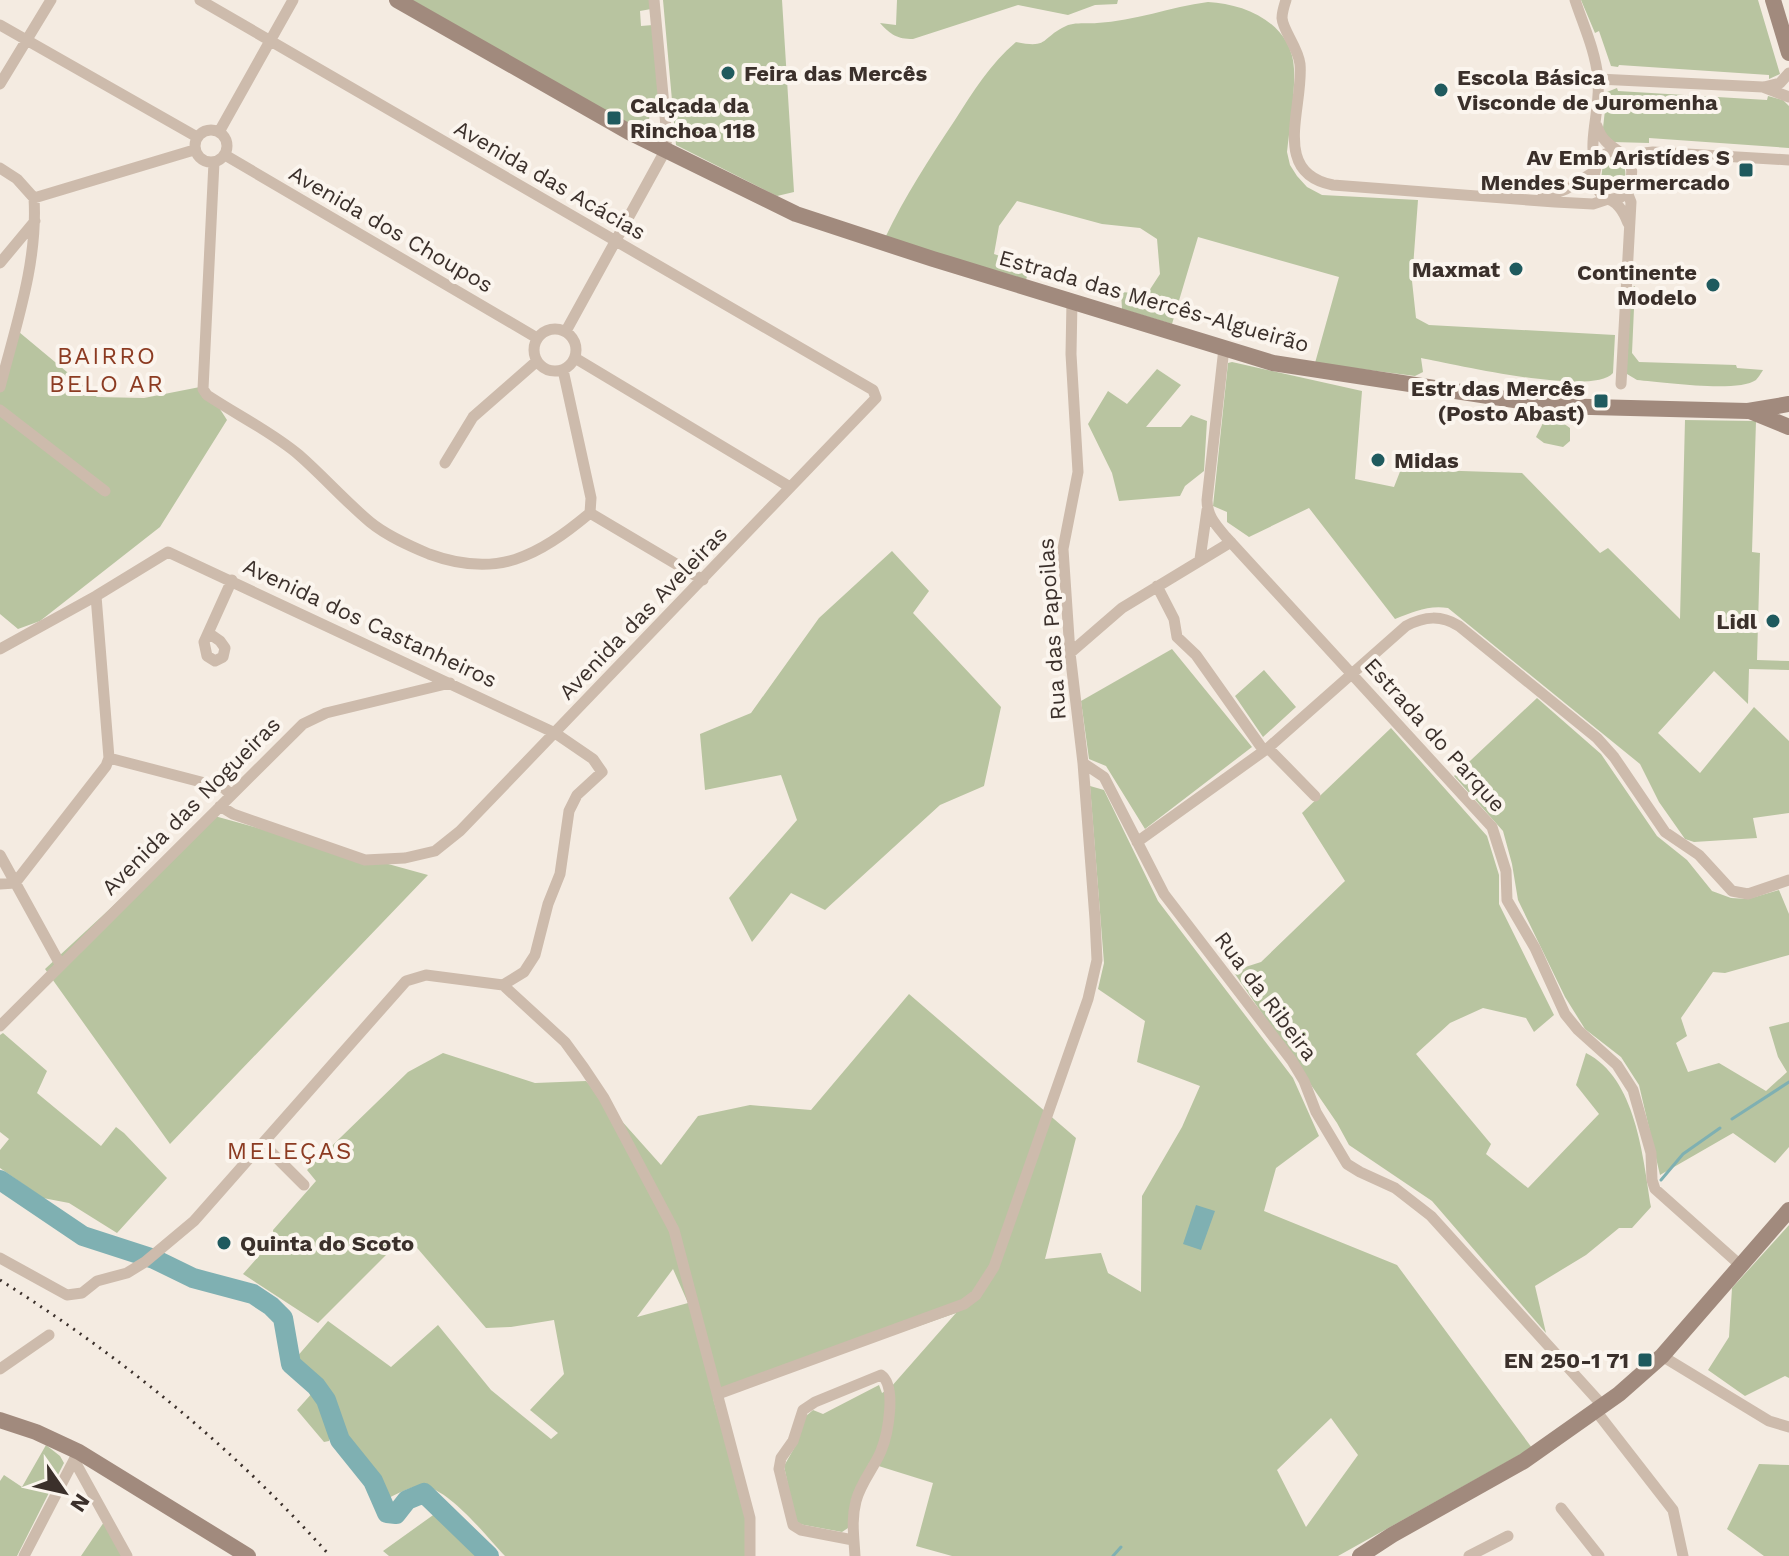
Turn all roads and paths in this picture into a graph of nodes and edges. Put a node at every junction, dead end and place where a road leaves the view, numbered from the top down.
1 (51, 0) edge
2 (200, 0) edge
3 (293, 0) edge
4 (397, 0) edge
5 (654, 0) edge
6 (1286, 0) edge
7 (1575, 0) edge
8 (1773, 0) edge
9 (1782, 0) edge
10 (1789, 23) edge
11 (0, 25) edge
12 (28, 40) junction
13 (270, 41) junction
14 (1789, 53) edge
15 (1789, 73) edge
16 (1598, 79) junction
17 (0, 84) edge
18 (1763, 87) junction
19 (1789, 97) edge
20 (1597, 126) junction
21 (219, 132) junction
22 (197, 137) junction
23 (194, 150) junction
24 (1614, 150) junction
25 (665, 151) junction
26 (219, 159) junction
27 (1629, 160) junction
28 (1789, 160) edge
29 (0, 168) edge
30 (1595, 169) junction
31 (1627, 192) junction
32 (34, 198) junction
33 (1539, 199) junction
34 (1610, 199) junction
35 (35, 220) junction
36 (1628, 223) junction
37 (615, 241) junction
38 (0, 263) edge
39 (1072, 301) junction
40 (566, 331) junction
41 (537, 338) junction
42 (1224, 348) junction
43 (575, 358) junction
44 (537, 361) junction
45 (563, 370) junction
46 (1621, 384) dead end
47 (0, 387) edge
48 (876, 398) joint
49 (1789, 404) edge
50 (0, 410) edge
51 (1748, 411) junction
52 (1789, 427) edge
53 (445, 463) dead end
54 (790, 487) junction
55 (105, 491) dead end
56 (1207, 510) junction
57 (590, 513) junction
58 (1231, 542) junction
59 (1200, 559) junction
60 (232, 580) junction
61 (703, 580) junction
62 (1157, 586) junction
63 (96, 596) junction
64 (210, 634) dead end
65 (0, 649) edge
66 (1070, 653) junction
67 (1351, 672) junction
68 (450, 683) junction
69 (555, 733) junction
70 (1266, 750) junction
71 (109, 758) junction
72 (1083, 763) junction
73 (231, 795) junction
74 (1315, 796) dead end
75 (220, 806) junction
76 (1137, 842) junction
77 (0, 855) edge
78 (1789, 880) edge
79 (15, 883) junction
80 (0, 884) edge
81 (60, 964) junction
82 (503, 985) junction
83 (1, 1023) edge
84 (263, 1144) junction
85 (304, 1185) dead end
86 (1789, 1210) edge
87 (0, 1258) edge
88 (1739, 1264) junction
89 (49, 1335) dead end
90 (1662, 1356) junction
91 (0, 1369) edge
92 (718, 1394) junction
93 (1600, 1409) junction
94 (0, 1420) edge
95 (1789, 1427) edge
96 (77, 1456) junction
97 (1561, 1508) dead end
98 (1508, 1536) dead end
99 (853, 1540) junction
100 (24, 1556) edge
101 (127, 1556) edge
102 (248, 1556) edge
103 (750, 1556) edge
104 (855, 1556) edge
105 (1360, 1556) edge
106 (1469, 1556) edge
107 (1599, 1556) edge
108 (1683, 1556) edge

1 - 12 street
2 - 13 street, Avenida das Acácias
3 - 13 street
4 - 25 street, Estrada das Mercês-Algueirão
5 - 25 street
6 - 33 street
7 - 16 street
8 - 14 street
9 - 10 street
11 - 12 street
12 - 17 street
12 - 22 street
13 - 21 street
13 - 37 street, Avenida das Acácias
15 - 18 street
16 - 18 street
16 - 20 street
18 - 19 street
20 - 24 street
20 - 30 street
21 - 22 street
21 - 26 street
22 - 23 street
23 - 26 street
23 - 32 street
24 - 27 street
24 - 30 street
25 - 37 street
25 - 39 street, Estrada das Mercês-Algueirão
26 - 41 street, Avenida dos Choupos
26 - 57 street
27 - 28 street
27 - 31 street
29 - 32 street
30 - 33 street
30 - 34 street
31 - 34 street
31 - 36 street
32 - 35 street
33 - 34 street
34 - 36 street
35 - 38 street
35 - 47 street
36 - 46 street
37 - 40 street
37 - 48 street, Avenida das Acácias
39 - 42 street, Estrada das Mercês-Algueirão
39 - 66 street, Rua das Papoilas
40 - 41 street
40 - 43 street
41 - 44 street
42 - 51 street, Estrada das Mercês-Algueirão
42 - 56 street
43 - 45 street
43 - 54 street
44 - 45 street
44 - 53 street
45 - 57 street
48 - 54 street, Avenida das Aveleiras
49 - 51 street, Estrada das Mercês-Algueirão
50 - 55 street
51 - 52 street, Estrada das Mercês-Algueirão
54 - 61 street, Avenida das Aveleiras
56 - 58 street, Estrada do Parque
56 - 59 street
57 - 61 street
58 - 59 street
58 - 67 street, Estrada do Parque
59 - 62 street
60 - 63 street, Avenida dos Castanheiros
60 - 64 street
60 - 68 street, Avenida dos Castanheiros
61 - 69 street, Avenida das Aveleiras
62 - 66 street
62 - 70 street
63 - 65 street
63 - 71 street
66 - 72 street, Rua das Papoilas
67 - 70 street
67 - 78 street
67 - 88 street, Estrada do Parque
68 - 69 street, Avenida dos Castanheiros
68 - 73 street, Avenida das Nogueiras
69 - 75 street, Avenida das Aveleiras
69 - 82 street, Avenida dos Castanheiros
70 - 74 street
70 - 76 street
71 - 73 street
71 - 79 street
72 - 76 street, Rua da Ribeira
72 - 92 street, Rua das Papoilas
73 - 75 street, Avenida das Nogueiras
75 - 81 street, Avenida das Nogueiras
76 - 93 street, Rua da Ribeira
77 - 79 street
79 - 80 street
79 - 81 street
81 - 83 street, Avenida das Nogueiras
82 - 84 street
82 - 92 street
84 - 85 street
84 - 87 street
86 - 88 street
88 - 90 street
89 - 91 street
90 - 93 street
90 - 95 street
92 - 103 street
93 - 105 street
93 - 108 street, Rua da Ribeira
94 - 96 street
96 - 100 street
96 - 101 street
96 - 102 street
97 - 107 street
98 - 106 street
99 - 99 street
99 - 104 street

